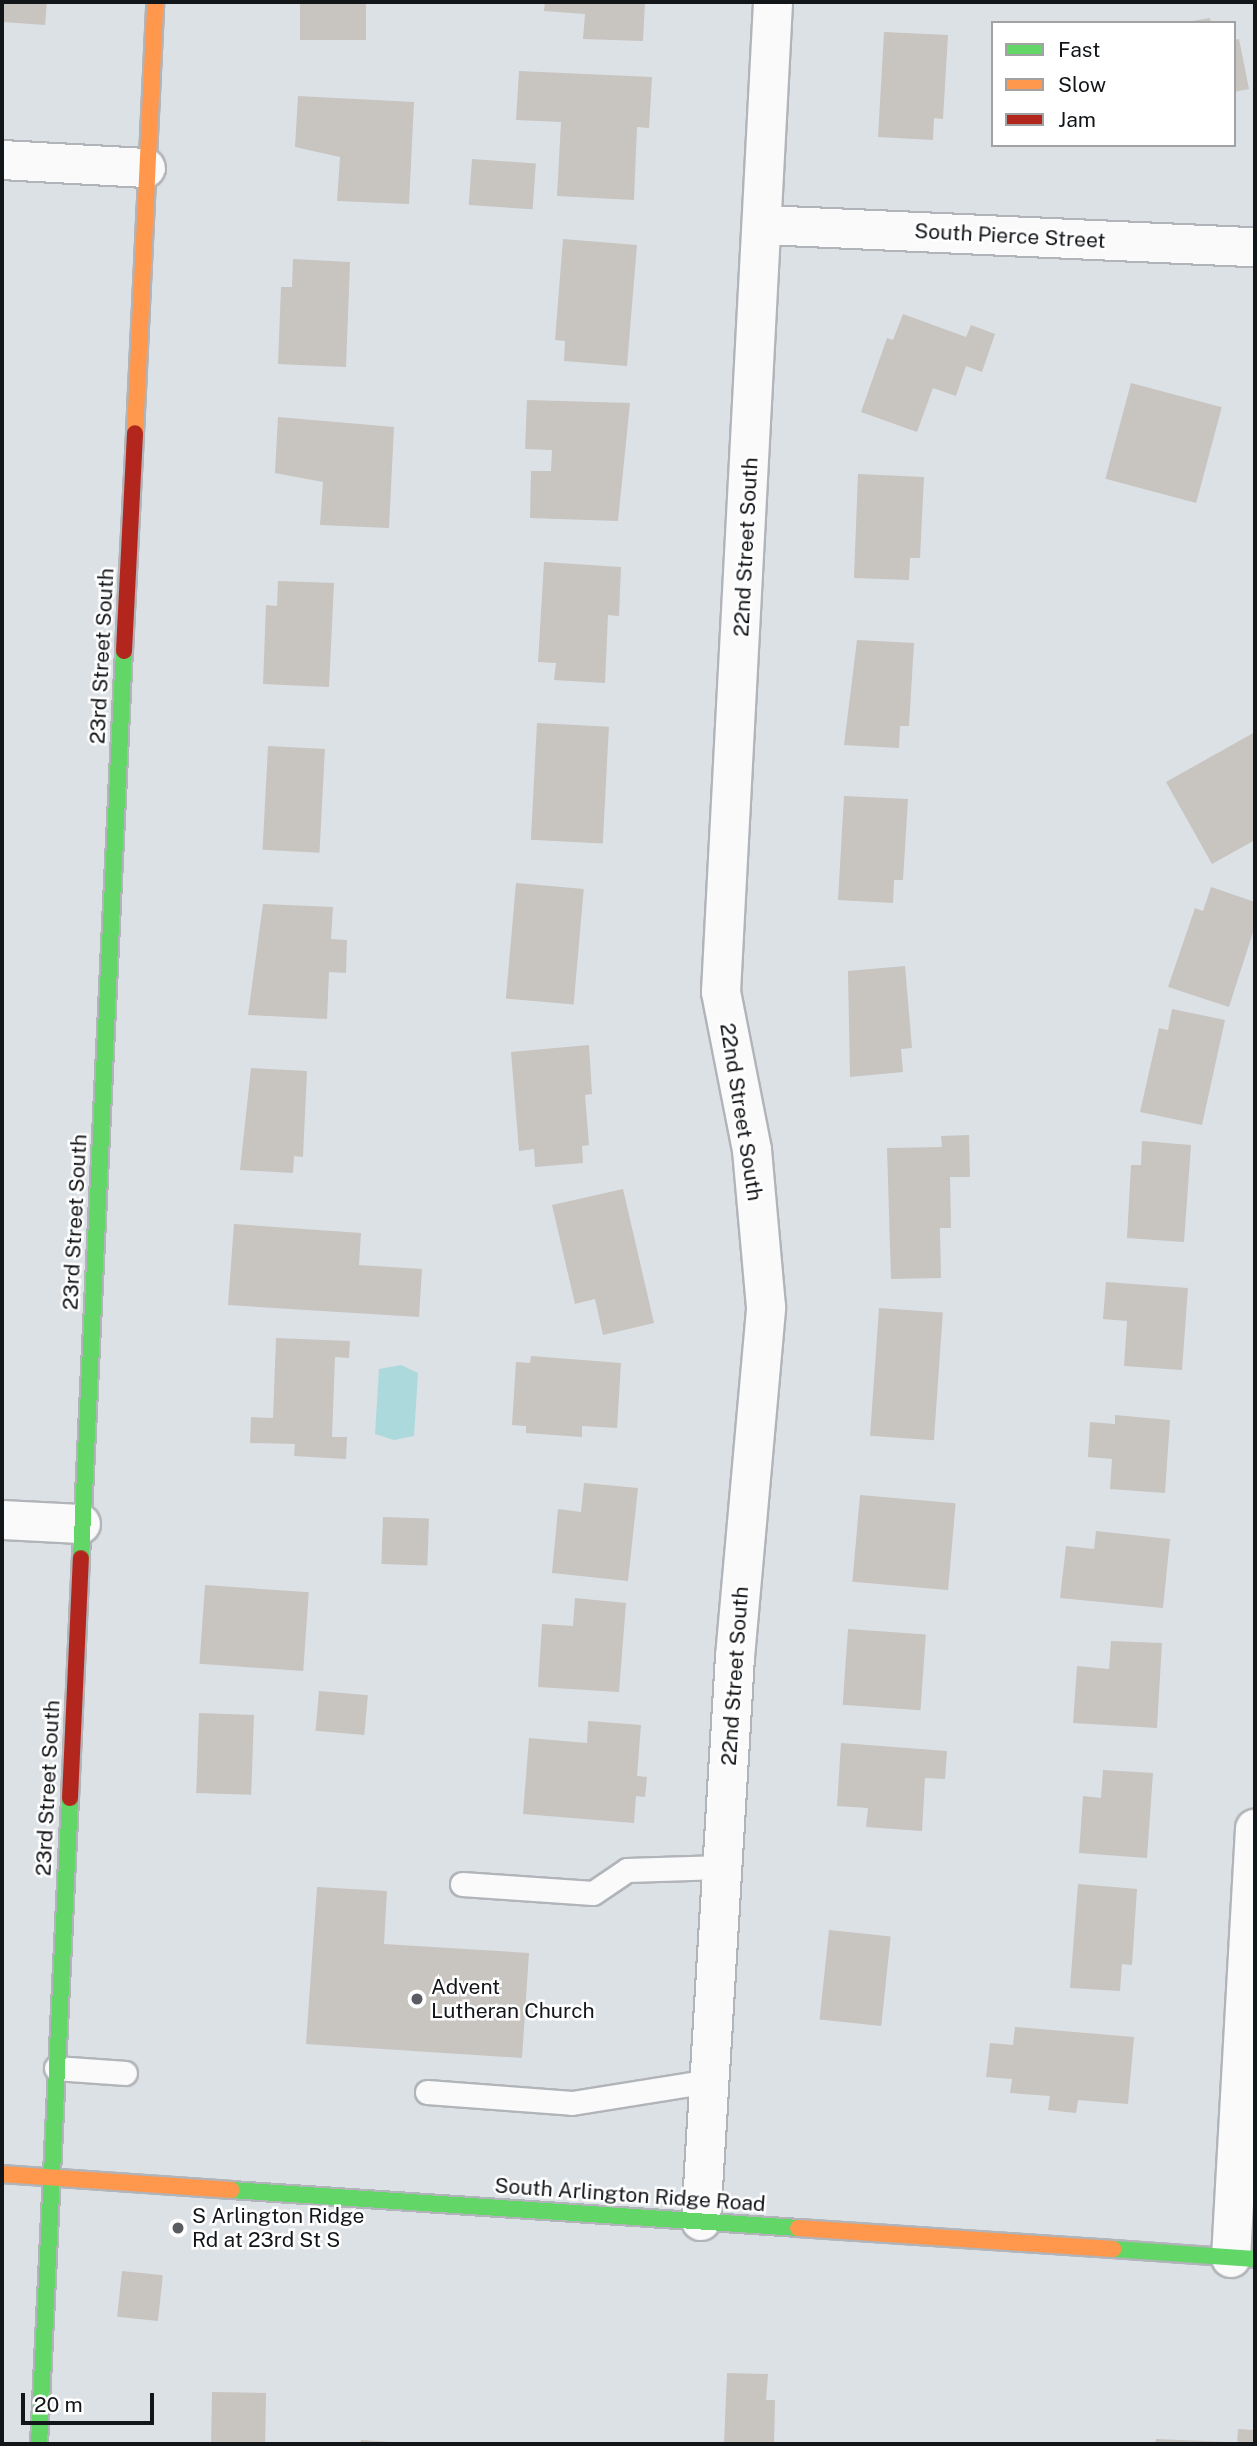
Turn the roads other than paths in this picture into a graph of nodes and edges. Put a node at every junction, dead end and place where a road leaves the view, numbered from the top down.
1 (155, 2) edge
2 (773, 2) edge
3 (2, 160) edge
4 (146, 168) junction
5 (764, 225) junction
6 (1255, 247) edge
7 (2, 1520) edge
8 (81, 1524) junction
9 (1255, 1829) edge
10 (722, 1867) junction
11 (463, 1884) dead end
12 (56, 2068) junction
13 (125, 2073) dead end
14 (709, 2081) junction
15 (427, 2092) dead end
16 (2, 2174) edge
17 (51, 2177) junction
18 (701, 2221) junction
19 (1243, 2258) edge
20 (40, 2444) edge

1 - 4 street, 23rd Street South
2 - 5 street, 22nd Street South
3 - 4 street
4 - 8 street, 23rd Street South
5 - 6 street, South Pierce Street
5 - 10 street, 22nd Street South
7 - 8 street
8 - 12 street, 23rd Street South
9 - 19 street
10 - 11 lane
10 - 14 street, 22nd Street South
12 - 13 lane
12 - 17 street, 23rd Street South
14 - 15 lane
14 - 18 street, 22nd Street South
16 - 17 street, South Arlington Ridge Road
17 - 18 street, South Arlington Ridge Road
17 - 20 street, 23rd Street South
18 - 19 street, South Arlington Ridge Road

